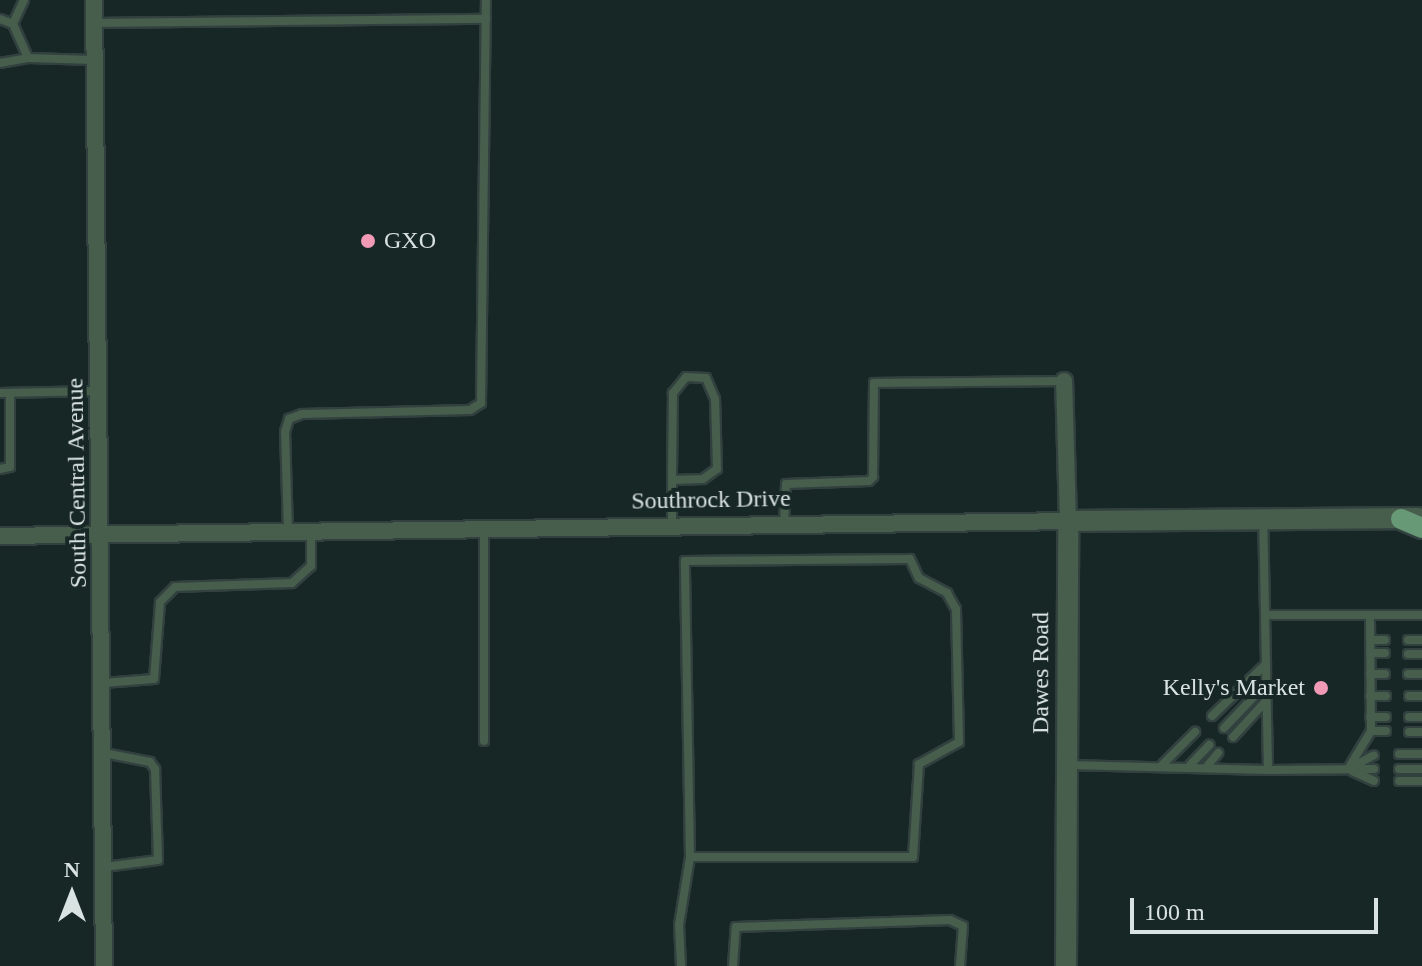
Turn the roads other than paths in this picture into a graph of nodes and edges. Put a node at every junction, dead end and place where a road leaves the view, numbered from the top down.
1 (24, 0) edge
2 (94, 0) edge
3 (486, 0) edge
4 (0, 19) edge
5 (486, 19) junction
6 (94, 23) junction
7 (13, 24) junction
8 (28, 58) junction
9 (95, 60) junction
10 (0, 63) edge
11 (1064, 381) joint
12 (100, 391) junction
13 (0, 393) edge
14 (10, 393) junction
15 (0, 469) edge
16 (672, 480) junction
17 (1422, 518) edge
18 (1263, 519) junction
19 (1401, 519) junction
20 (1068, 521) junction
21 (784, 525) junction
22 (672, 526) junction
23 (1422, 528) edge
24 (484, 529) junction
25 (288, 532) junction
26 (311, 532) junction
27 (102, 535) junction
28 (0, 536) edge
29 (1265, 615) junction
30 (1370, 615) junction
31 (1422, 615) edge
32 (1370, 640) junction
33 (1385, 640) dead end
34 (1408, 640) dead end
35 (1422, 640) edge
36 (1370, 653) junction
37 (1385, 653) dead end
38 (1408, 654) dead end
39 (1422, 654) edge
40 (1266, 664) junction
41 (1370, 674) junction
42 (1385, 674) dead end
43 (1408, 674) dead end
44 (1422, 674) edge
45 (103, 683) junction
46 (1266, 684) junction
47 (1370, 696) junction
48 (1386, 696) dead end
49 (1409, 696) dead end
50 (1422, 696) edge
51 (1266, 701) junction
52 (1212, 716) dead end
53 (1370, 717) junction
54 (1386, 717) dead end
55 (1409, 717) dead end
56 (1422, 717) edge
57 (1224, 728) dead end
58 (1371, 731) junction
59 (1386, 731) dead end
60 (1195, 732) dead end
61 (1409, 732) dead end
62 (1422, 732) edge
63 (1233, 737) dead end
64 (484, 741) dead end
65 (1209, 745) dead end
66 (104, 753) junction
67 (1218, 753) dead end
68 (1399, 754) dead end
69 (1422, 754) edge
70 (1374, 755) dead end
71 (1067, 765) junction
72 (1161, 765) junction
73 (1190, 765) junction
74 (1208, 765) junction
75 (1348, 769) junction
76 (1374, 769) dead end
77 (1399, 769) dead end
78 (1422, 769) edge
79 (1268, 770) junction
80 (1374, 781) dead end
81 (1399, 781) dead end
82 (1422, 781) edge
83 (690, 857) junction
84 (104, 867) junction
85 (104, 966) edge
86 (681, 966) edge
87 (733, 966) edge
88 (960, 966) edge
89 (1066, 966) edge

1 - 7 lane
2 - 6 street, South Central Avenue
3 - 5 lane
4 - 7 lane
5 - 6 lane
5 - 25 lane
6 - 9 street, South Central Avenue
7 - 8 lane
8 - 9 lane
8 - 10 lane
9 - 12 street, South Central Avenue
11 - 20 street, Dawes Road
11 - 21 lane
12 - 14 lane
12 - 27 street, South Central Avenue
13 - 14 lane
14 - 15 lane
16 - 16 lane
16 - 22 lane
17 - 19 street, Southrock Drive
18 - 19 street, Southrock Drive
18 - 20 street, Southrock Drive
18 - 29 lane
19 - 23 main road
20 - 21 street, Southrock Drive
20 - 71 street, Dawes Road
21 - 22 street, Southrock Drive
22 - 24 street, Southrock Drive
24 - 26 street, Southrock Drive
24 - 64 lane
25 - 26 street, Southrock Drive
25 - 27 street, Southrock Drive
26 - 45 lane
27 - 28 street, Southrock Drive
27 - 45 street, South Central Avenue
29 - 30 lane
29 - 40 lane
30 - 31 lane
30 - 32 lane
32 - 33 lane
32 - 36 lane
34 - 35 lane
36 - 37 lane
36 - 41 lane
38 - 39 lane
40 - 46 lane
40 - 52 lane
41 - 42 lane
41 - 47 lane
43 - 44 lane
45 - 66 street, South Central Avenue
46 - 51 lane
46 - 57 lane
47 - 48 lane
47 - 53 lane
49 - 50 lane
51 - 63 lane
51 - 79 lane
53 - 54 lane
53 - 58 lane
55 - 56 lane
58 - 59 lane
58 - 75 lane
60 - 72 lane
61 - 62 lane
65 - 73 lane
66 - 84 street, South Central Avenue
66 - 84 lane
67 - 74 lane
68 - 69 lane
70 - 75 lane
71 - 72 lane
71 - 89 street, Dawes Road
72 - 73 lane
73 - 74 lane
74 - 79 lane
75 - 76 lane
75 - 79 lane
75 - 80 lane
77 - 78 lane
81 - 82 lane
83 - 83 lane
83 - 86 lane
84 - 85 street, South Central Avenue
87 - 88 lane

